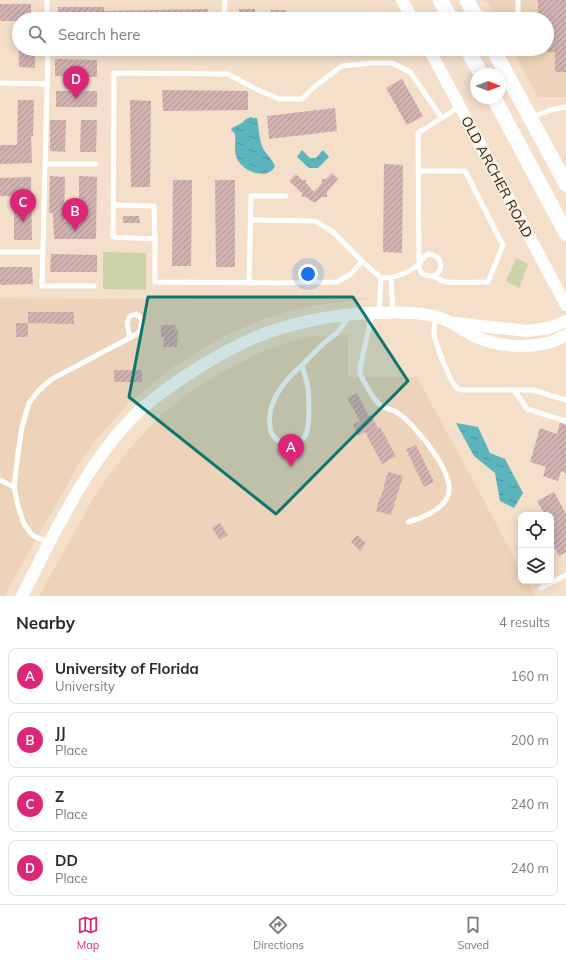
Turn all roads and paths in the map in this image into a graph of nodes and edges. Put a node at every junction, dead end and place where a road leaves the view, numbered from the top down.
1 (47, 0) edge
2 (226, 0) edge
3 (402, 0) edge
4 (440, 0) edge
5 (467, 0) edge
6 (518, 0) edge
7 (47, 12) edge
8 (225, 12) edge
9 (409, 12) edge
10 (447, 12) edge
11 (473, 12) edge
12 (518, 12) edge
13 (48, 56) edge
14 (433, 56) edge
15 (471, 56) edge
16 (497, 56) edge
17 (478, 68) edge
18 (0, 83) edge
19 (47, 84) junction
20 (497, 104) edge
21 (460, 106) junction
22 (566, 107) edge
23 (501, 112) junction
24 (530, 117) junction
25 (442, 118) junction
26 (45, 164) junction
27 (96, 164) dead end
28 (418, 171) junction
29 (566, 184) edge
30 (286, 196) dead end
31 (113, 205) junction
32 (251, 220) junction
33 (566, 233) edge
34 (155, 239) junction
35 (0, 252) edge
36 (43, 252) junction
37 (362, 261) junction
38 (419, 264) junction
39 (434, 276) junction
40 (381, 278) junction
41 (391, 278) junction
42 (249, 283) junction
43 (94, 286) dead end
44 (566, 305) edge
45 (393, 312) junction
46 (375, 313) junction
47 (351, 315) junction
48 (435, 316) junction
49 (454, 323) junction
50 (565, 324) edge
51 (130, 338) dead end
52 (302, 365) junction
53 (514, 390) junction
54 (566, 400) edge
55 (566, 421) edge
56 (0, 480) edge
57 (14, 487) junction
58 (408, 522) dead end
59 (50, 544) junction
60 (566, 575) edge
61 (540, 588) dead end
62 (22, 596) edge

1 - 7 lane
2 - 8 lane
3 - 9 street
4 - 10 main road
5 - 11 main road
6 - 12 lane
13 - 19 lane
14 - 21 street, OLD ARCHER ROAD
15 - 17 main road
16 - 24 main road
18 - 19 lane
19 - 26 lane
20 - 23 main road
21 - 25 lane
21 - 44 street, OLD ARCHER ROAD
22 - 24 lane
23 - 24 main road
23 - 33 main road
24 - 29 main road
25 - 28 lane
25 - 31 lane
26 - 27 lane
26 - 36 lane
28 - 38 lane
28 - 39 lane
30 - 32 lane
31 - 34 lane
31 - 34 lane
32 - 37 lane
32 - 42 lane
34 - 42 lane
35 - 36 lane
36 - 43 lane
37 - 40 lane
37 - 42 lane
38 - 39 lane
38 - 39 lane
38 - 41 lane
40 - 41 lane
40 - 46 lane
41 - 45 lane
45 - 46 street
45 - 48 street
46 - 47 street
46 - 58 lane
47 - 52 lane
47 - 59 street
48 - 49 street
48 - 53 lane
49 - 50 street
49 - 50 street
51 - 57 lane
52 - 52 lane
53 - 54 lane
53 - 55 lane
56 - 57 lane
57 - 59 lane
59 - 62 street
60 - 61 lane

